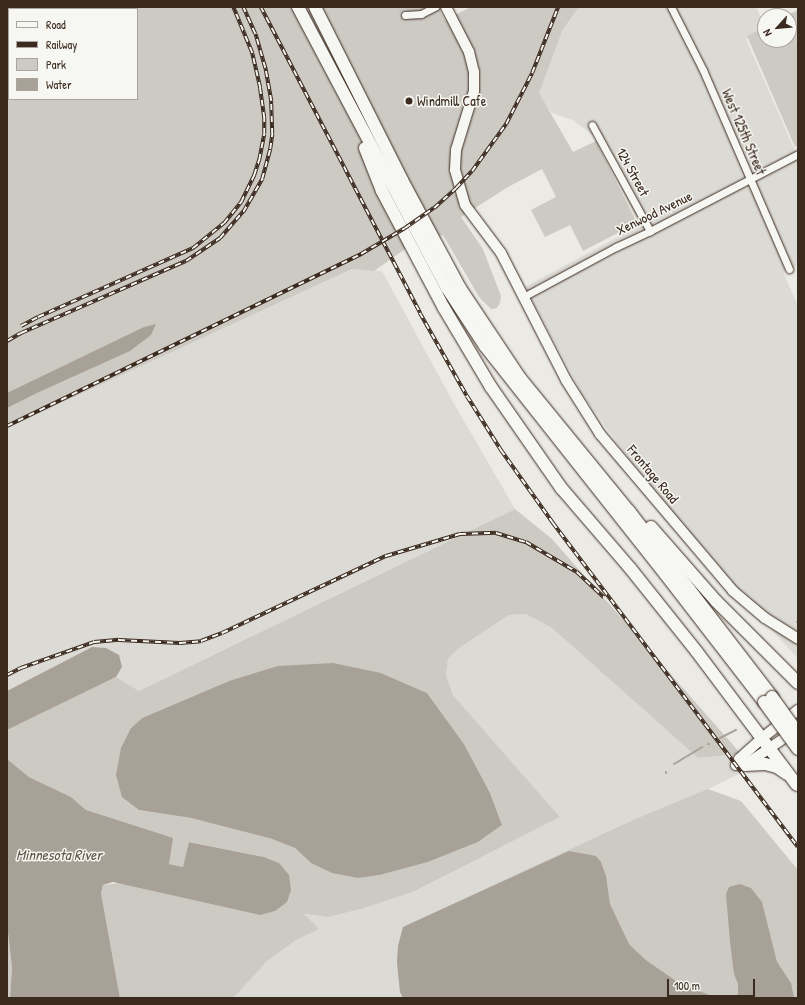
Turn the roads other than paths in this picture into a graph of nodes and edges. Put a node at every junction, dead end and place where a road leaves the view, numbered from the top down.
1 (298, 7) edge
2 (315, 7) edge
3 (435, 7) edge
4 (446, 7) edge
5 (671, 7) edge
6 (405, 15) dead end
7 (352, 111) junction
8 (592, 125) dead end
9 (798, 154) edge
10 (750, 179) junction
11 (650, 231) junction
12 (789, 269) dead end
13 (523, 297) junction
14 (607, 484) junction
15 (798, 639) edge
16 (798, 683) edge
17 (768, 700) junction
18 (798, 710) edge
19 (798, 728) edge
20 (798, 733) edge
21 (762, 738) junction
22 (770, 748) junction
23 (798, 749) edge
24 (745, 765) junction
25 (798, 785) edge

1 - 7 highway
2 - 14 highway
3 - 6 street
4 - 13 street, Frontage Road
5 - 10 street, West 125th Street
7 - 17 highway
7 - 21 highway
8 - 11 street, 124 Street
9 - 10 street, Xenwood Avenue
10 - 11 street, Xenwood Avenue
10 - 12 street, West 125th Street
11 - 13 street, Xenwood Avenue
13 - 15 street, Frontage Road
14 - 16 highway
14 - 17 highway
17 - 20 highway, bridge
17 - 23 highway, bridge
18 - 21 street
19 - 22 street
21 - 22 highway
21 - 24 street
22 - 24 street
22 - 25 highway
24 - 25 highway

